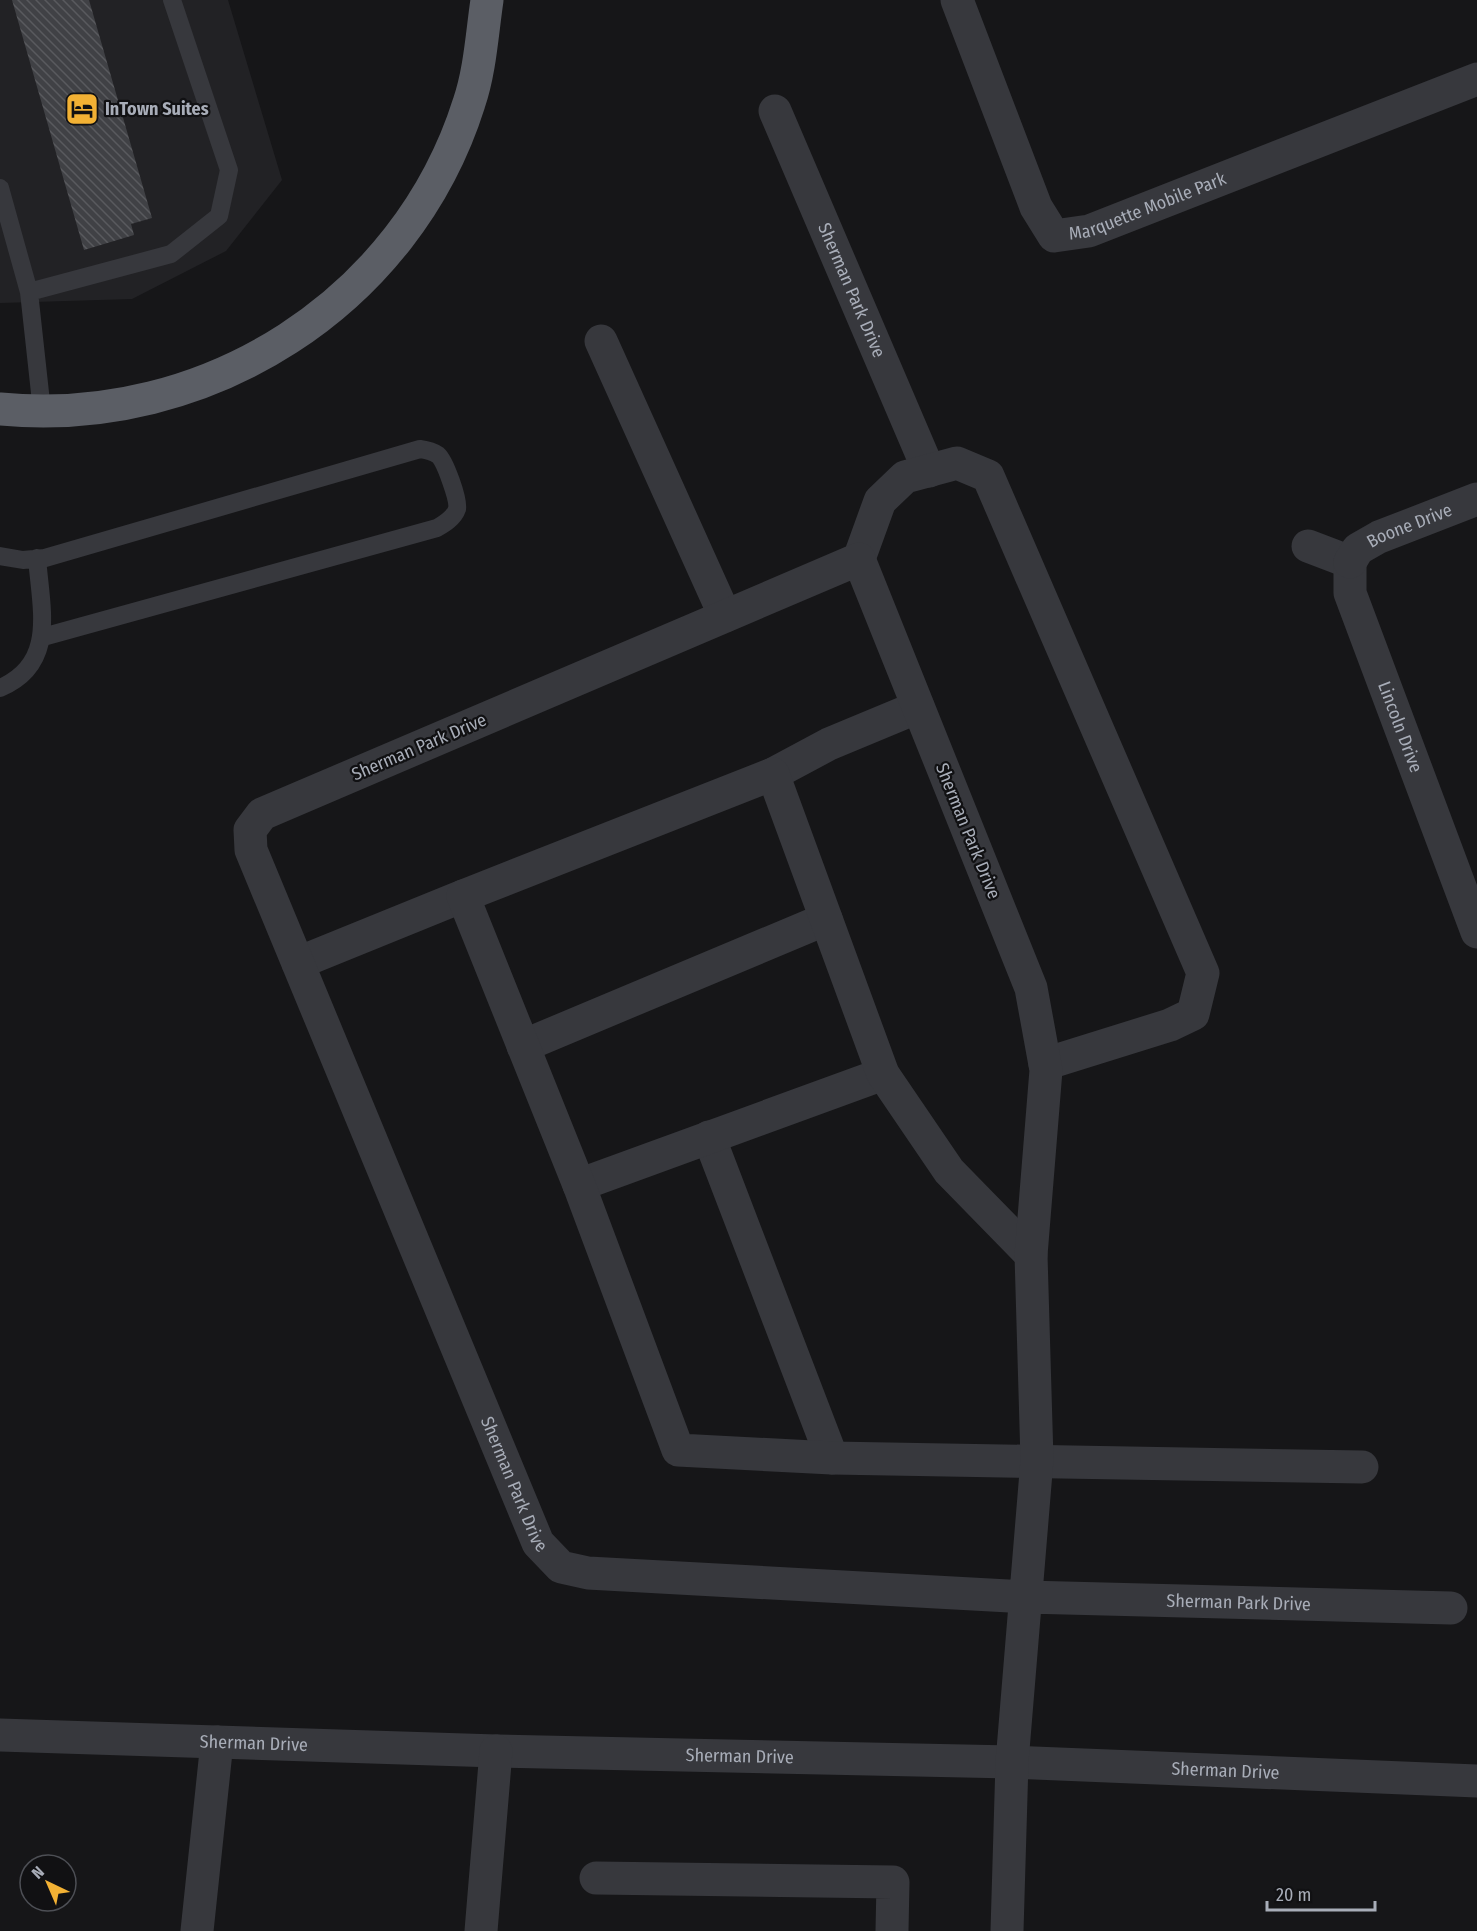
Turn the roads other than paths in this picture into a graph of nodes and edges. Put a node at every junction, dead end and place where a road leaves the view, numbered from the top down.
1 (172, 0) edge
2 (487, 0) edge
3 (957, 0) edge
4 (1477, 79) edge
5 (776, 111) dead end
6 (0, 188) edge
7 (29, 292) junction
8 (601, 341) dead end
9 (0, 409) edge
10 (42, 411) junction
11 (929, 471) junction
12 (1477, 499) edge
13 (1308, 546) dead end
14 (0, 556) edge
15 (37, 558) junction
16 (859, 559) junction
17 (1350, 562) junction
18 (725, 616) junction
19 (43, 637) junction
20 (0, 688) edge
21 (918, 706) junction
22 (773, 774) junction
23 (463, 896) junction
24 (826, 919) junction
25 (1477, 932) edge
26 (298, 963) junction
27 (524, 1046) junction
28 (1045, 1064) junction
29 (883, 1074) junction
30 (709, 1137) junction
31 (579, 1185) junction
32 (1031, 1255) junction
33 (832, 1458) junction
34 (1037, 1460) junction
35 (1362, 1467) dead end
36 (1026, 1597) junction
37 (1450, 1608) dead end
38 (0, 1735) edge
39 (217, 1742) junction
40 (496, 1751) junction
41 (1012, 1762) junction
42 (1477, 1781) edge
43 (596, 1878) dead end
44 (197, 1931) edge
45 (481, 1931) edge
46 (892, 1931) edge
47 (1007, 1931) edge

1 - 7 lane
2 - 10 highway
3 - 4 street, Marquette Mobile Park
5 - 11 street, Sherman Park Drive
6 - 7 lane
7 - 10 lane
8 - 18 street
9 - 10 highway
11 - 16 street
11 - 28 street
12 - 17 street, Boone Drive
13 - 17 street
14 - 15 lane
15 - 19 lane
15 - 19 lane
16 - 18 street, Sherman Park Drive
16 - 21 street, Sherman Park Drive
17 - 25 street, Lincoln Drive
18 - 26 street, Sherman Park Drive
19 - 20 lane
21 - 22 street
21 - 28 street, Sherman Park Drive
22 - 23 street
22 - 24 street
23 - 26 street
23 - 27 street
24 - 27 street
24 - 29 street
26 - 36 street, Sherman Park Drive
27 - 31 street
28 - 32 street, Sherman Park Drive
29 - 30 street
29 - 32 street
30 - 31 street
30 - 33 street
31 - 33 street
32 - 34 street, Sherman Park Drive
33 - 34 street
34 - 35 street
34 - 36 street, Sherman Park Drive
36 - 37 street, Sherman Park Drive
36 - 41 street, Sherman Park Drive
38 - 39 street, Sherman Drive
39 - 40 street, Sherman Drive
39 - 44 street
40 - 41 street, Sherman Drive
40 - 45 street
41 - 42 street, Sherman Drive
41 - 47 street, Sherman Park Drive
43 - 46 street

